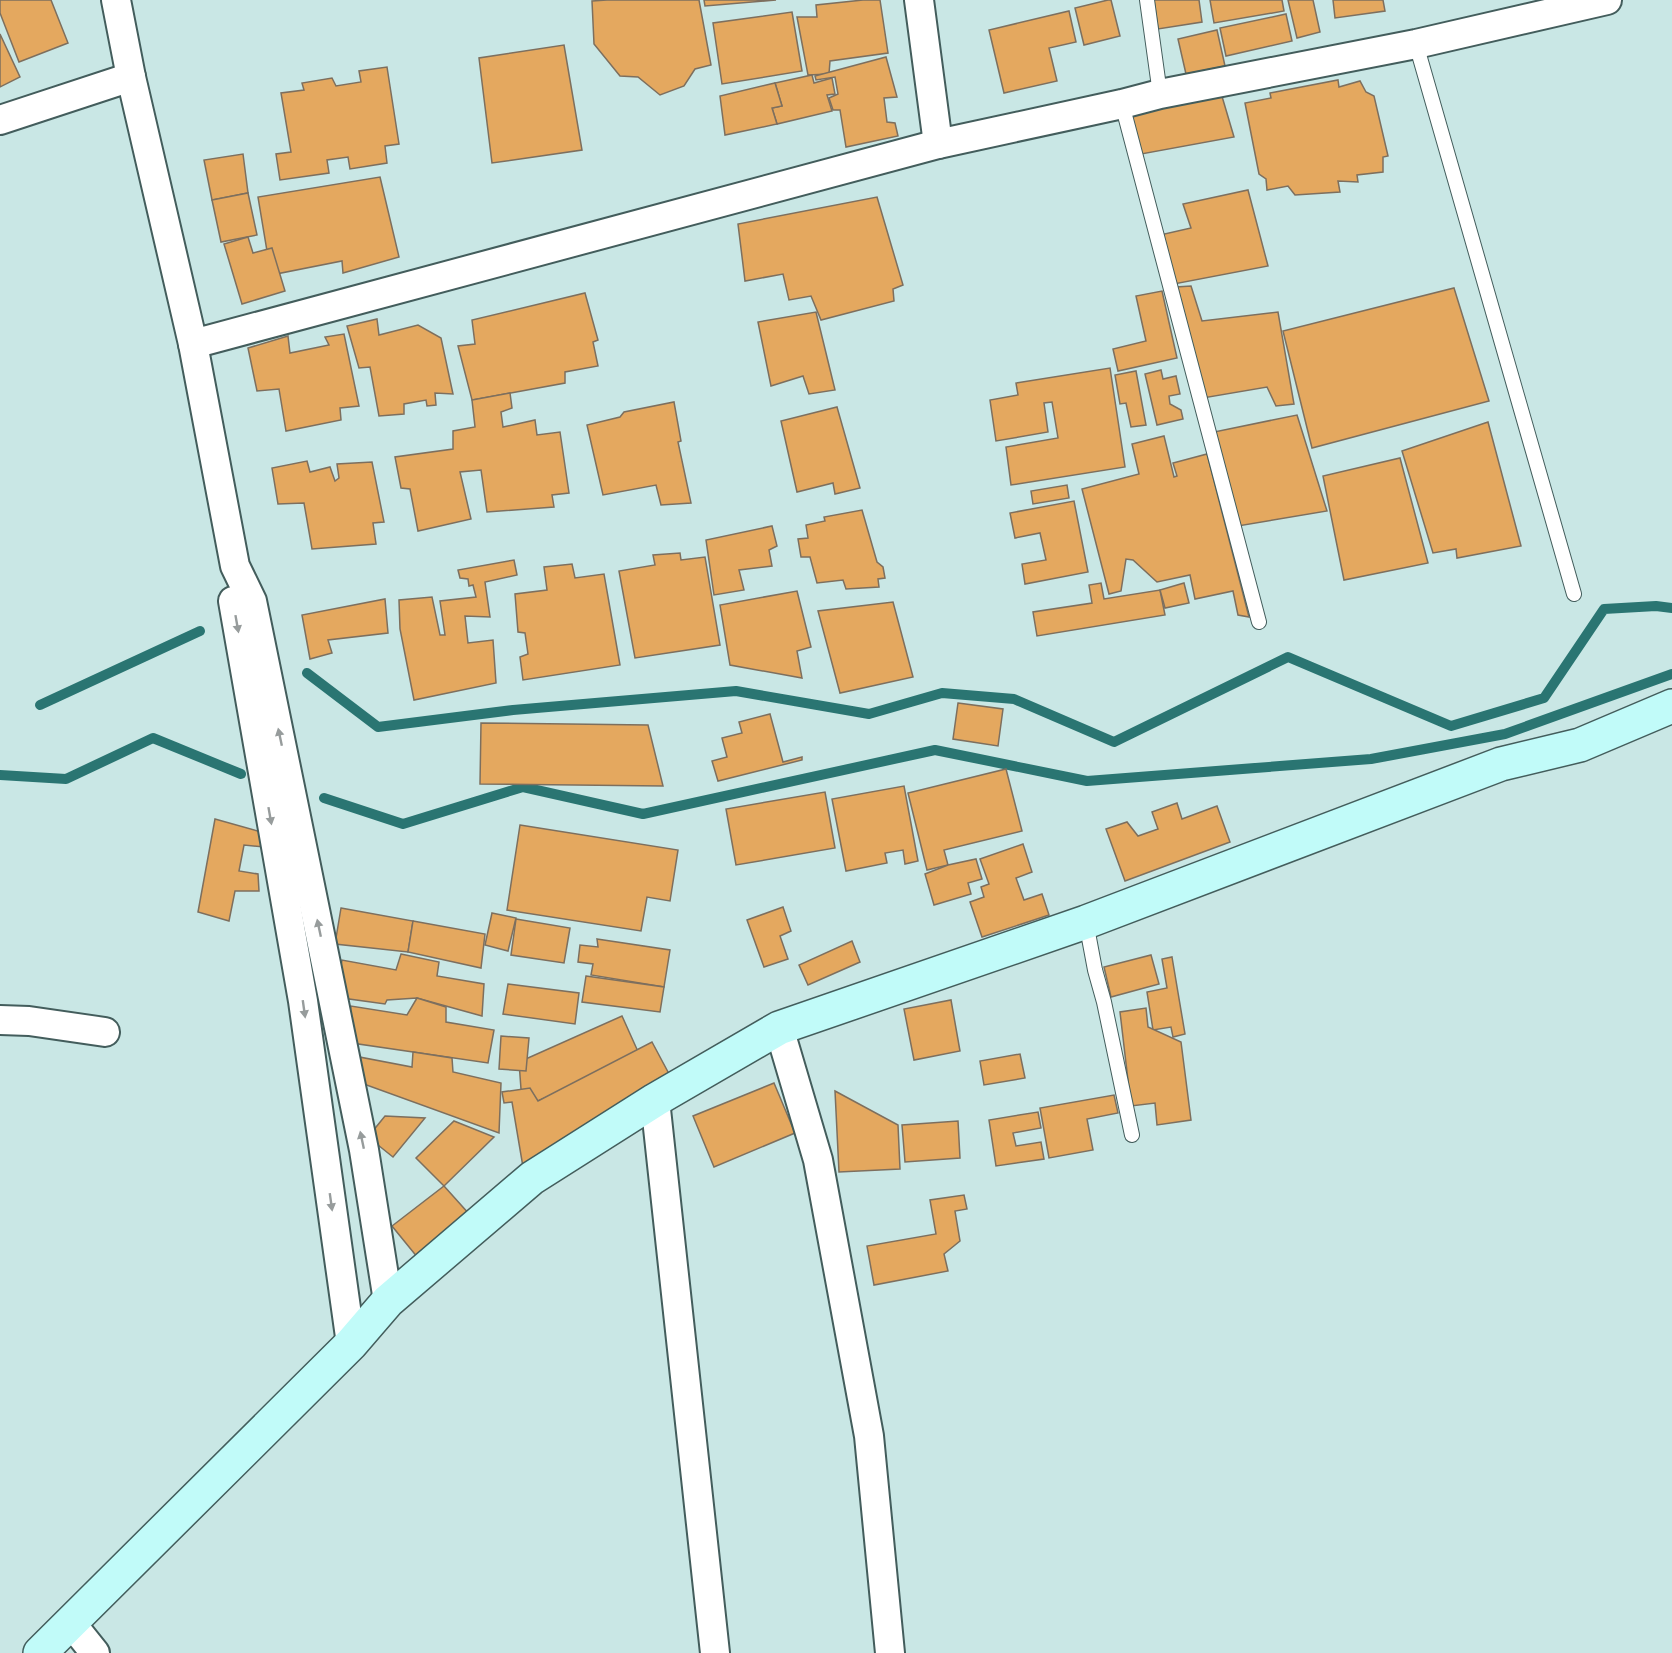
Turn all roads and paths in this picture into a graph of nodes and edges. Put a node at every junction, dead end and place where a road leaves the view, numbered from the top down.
1 (116, 0) edge
2 (919, 0) edge
3 (1147, 0) edge
4 (1607, 0) edge
5 (1416, 44) junction
6 (131, 77) junction
7 (1160, 94) junction
8 (1122, 104) junction
9 (0, 120) edge
10 (938, 144) junction
11 (194, 344) junction
12 (236, 566) junction
13 (1574, 594) dead end
14 (1259, 622) dead end
15 (1672, 706) edge
16 (1086, 922) junction
17 (0, 1020) edge
18 (779, 1028) junction
19 (105, 1032) dead end
20 (655, 1100) junction
21 (1132, 1135) dead end
22 (388, 1301) junction
23 (351, 1344) junction
24 (71, 1623) junction
25 (40, 1653) edge
26 (95, 1653) edge
27 (715, 1653) edge
28 (890, 1653) edge

1 - 6 street
2 - 10 street
3 - 7 lane
4 - 5 street
5 - 7 street
5 - 13 lane
6 - 9 street
6 - 11 street
7 - 8 street
8 - 10 street
8 - 14 lane
10 - 11 street
11 - 12 street
22 -> 12 street
12 -> 23 street
15 - 16 main road
16 - 18 main road
16 - 21 lane
17 - 19 street
18 - 20 main road
18 - 28 street
20 - 22 main road
20 - 27 street
22 - 23 main road
23 - 24 main road
24 - 25 main road
24 - 26 street

